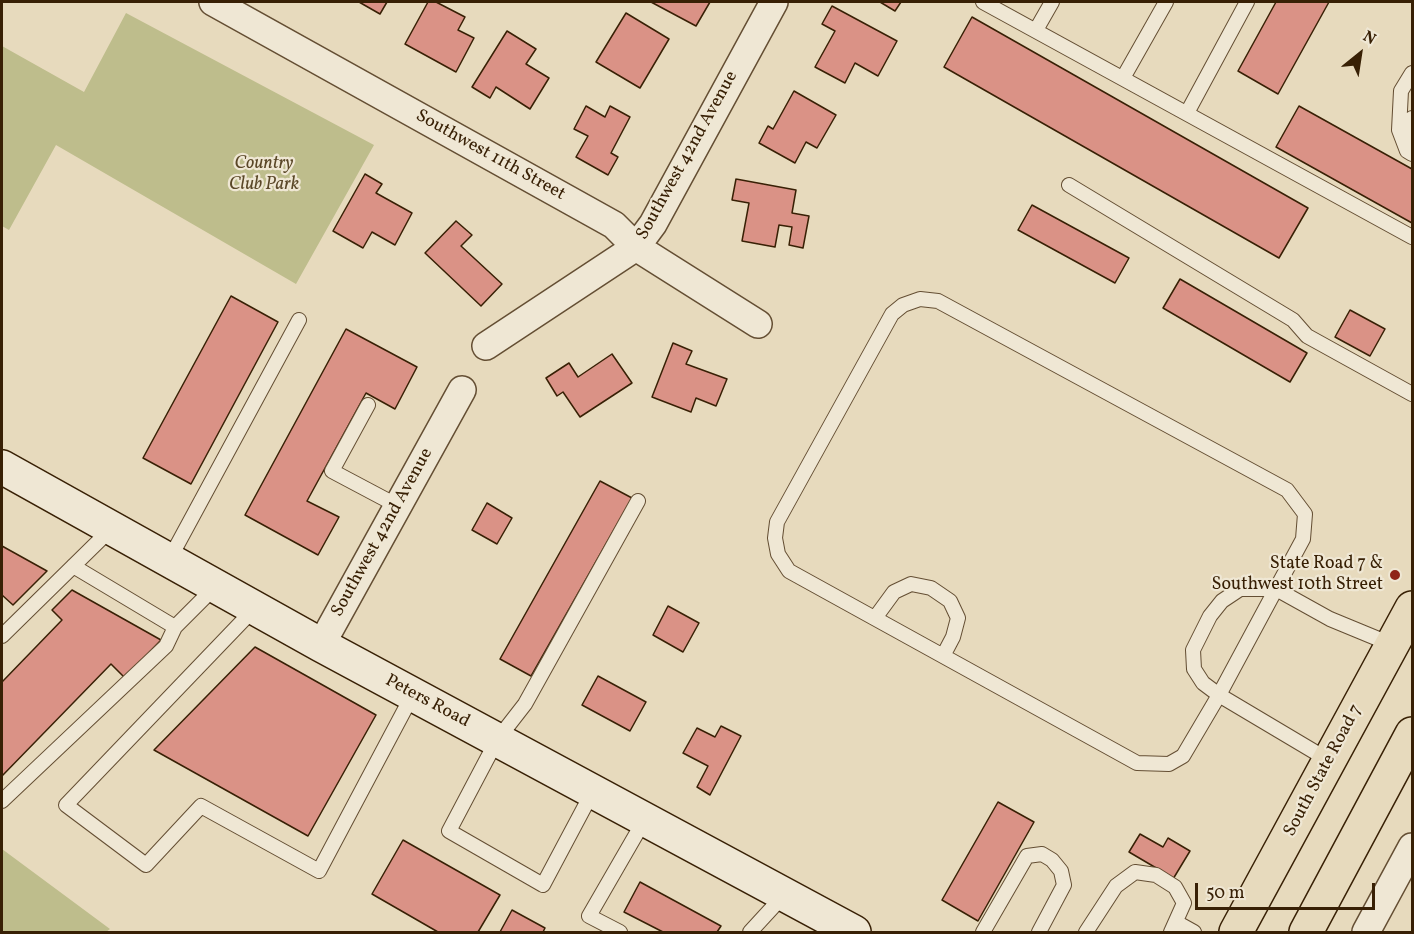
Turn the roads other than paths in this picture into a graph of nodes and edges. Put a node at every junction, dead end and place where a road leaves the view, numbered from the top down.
1 (213, 2) edge
2 (774, 2) edge
3 (983, 2) edge
4 (1052, 2) edge
5 (1166, 2) edge
6 (1247, 2) edge
7 (1036, 30) junction
8 (1413, 73) edge
9 (1123, 78) junction
10 (1187, 113) junction
11 (1413, 118) edge
12 (1410, 152) edge
13 (1069, 185) dead end
14 (1413, 237) edge
15 (636, 247) junction
16 (299, 320) dead end
17 (758, 324) dead end
18 (486, 346) dead end
19 (462, 390) dead end
20 (1413, 394) edge
21 (368, 405) dead end
22 (2, 467) edge
23 (638, 501) dead end
24 (398, 506) junction
25 (112, 528) junction
26 (169, 560) junction
27 (73, 566) junction
28 (216, 586) junction
29 (1276, 589) junction
30 (255, 608) junction
31 (1413, 608) edge
32 (875, 618) junction
33 (175, 627) junction
34 (2, 636) edge
35 (321, 645) junction
36 (1393, 645) junction
37 (943, 656) junction
38 (413, 694) junction
39 (1219, 695) junction
40 (1413, 735) edge
41 (497, 740) junction
42 (1330, 761) junction
43 (592, 791) junction
44 (2, 801) edge
45 (645, 819) junction
46 (1413, 847) edge
47 (784, 895) junction
48 (1174, 927) edge
49 (620, 933) edge
50 (750, 933) edge
51 (854, 933) edge
52 (983, 933) edge
53 (1039, 933) edge
54 (1086, 933) edge
55 (1194, 933) edge
56 (1236, 933) edge
57 (1306, 933) edge
58 (1366, 933) edge

1 - 15 street, Southwest 11th Street
2 - 15 street, Southwest 42nd Avenue
3 - 7 lane
4 - 7 lane
5 - 9 lane
6 - 10 lane
7 - 9 lane
8 - 12 lane
9 - 10 lane
10 - 14 lane
11 - 12 lane
13 - 20 lane
15 - 17 street, Southwest 11th Street
15 - 18 street, Southwest 42nd Avenue
16 - 26 lane
19 - 24 street, Southwest 42nd Avenue
21 - 24 lane
22 - 25 street, Peters Road
23 - 41 lane
24 - 35 street, Southwest 42nd Avenue
25 - 26 street, Peters Road
25 - 27 lane
26 - 28 street, Peters Road
27 - 33 lane
27 - 34 lane
28 - 30 street, Peters Road
28 - 33 lane
29 - 32 lane
29 - 36 lane
29 - 39 lane
29 - 39 lane
30 - 35 street, Peters Road
30 - 38 lane
31 - 36 main road, South State Road 7
32 - 37 lane
32 - 37 lane
33 - 44 lane
35 - 38 street, Peters Road
36 - 42 main road, South State Road 7
37 - 39 lane
38 - 41 street, Peters Road
39 - 42 lane
40 - 57 main road
41 - 43 street, Peters Road
41 - 43 lane
42 - 56 main road, South State Road 7
43 - 45 street, Peters Road
45 - 47 street, Peters Road
45 - 49 lane
46 - 58 street
47 - 50 lane
47 - 51 street, Peters Road
48 - 54 lane
48 - 55 lane
52 - 53 lane

